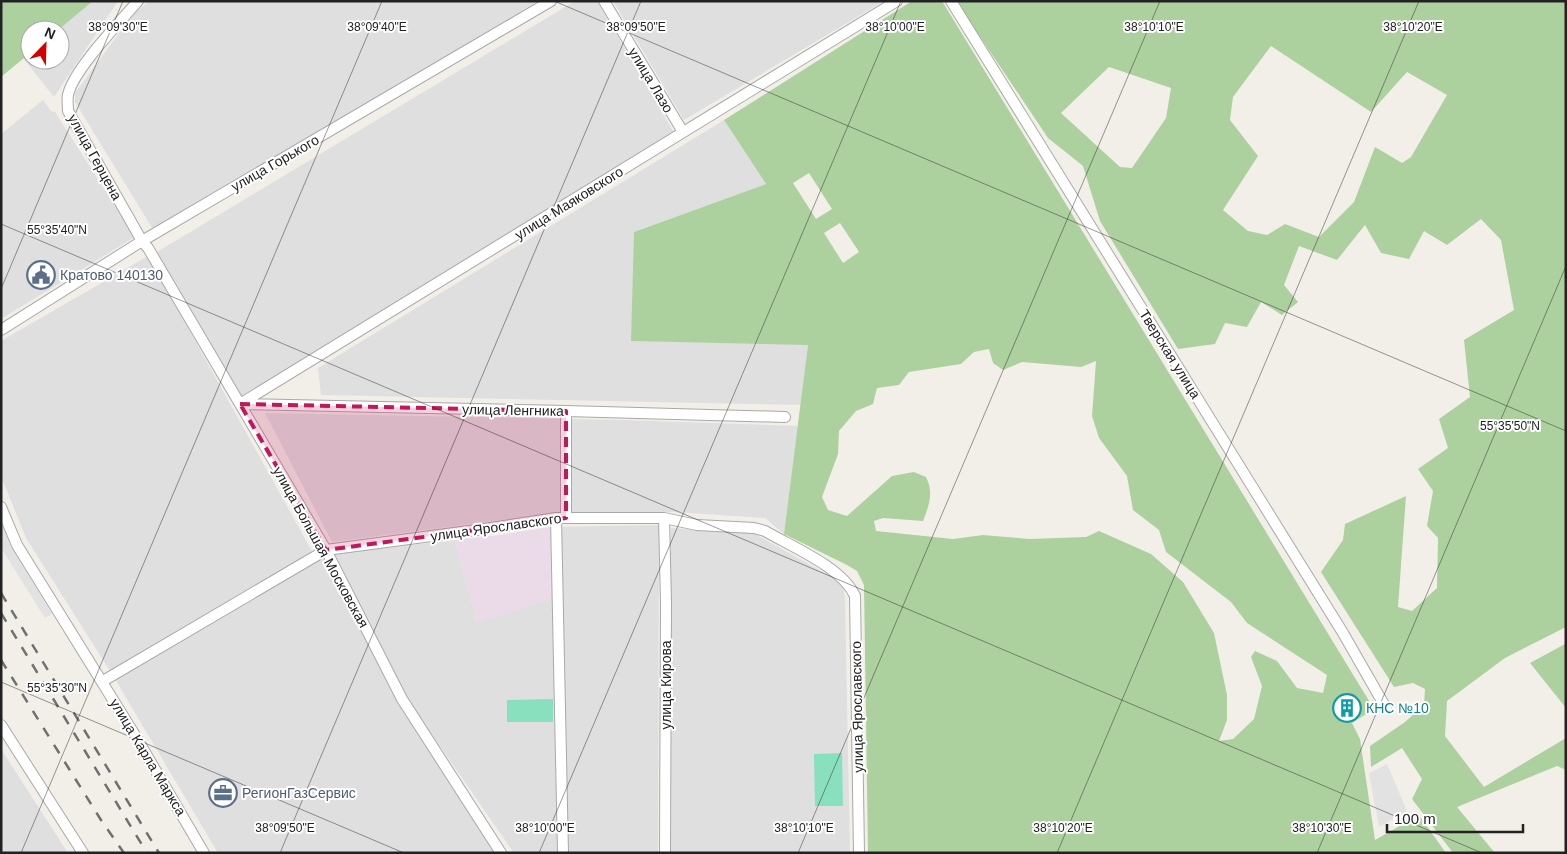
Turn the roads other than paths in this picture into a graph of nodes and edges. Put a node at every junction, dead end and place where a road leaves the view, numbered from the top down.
1 (138, 1) edge
2 (551, 1) edge
3 (604, 1) edge
4 (898, 1) edge
5 (951, 1) edge
6 (683, 132) junction
7 (142, 241) junction
8 (1, 330) edge
9 (240, 404) junction
10 (566, 411) junction
11 (785, 417) dead end
12 (1, 507) edge
13 (561, 518) junction
14 (664, 518) junction
15 (326, 550) junction
16 (102, 681) junction
17 (1386, 708) dead end
18 (1, 725) edge
19 (83, 853) edge
20 (204, 853) edge
21 (501, 853) edge
22 (562, 853) edge
23 (666, 853) edge
24 (859, 853) edge

1 - 7 street, улица Герцена
2 - 7 street, улица Горького
3 - 6 street, улица Лазо
4 - 6 street, улица Маяковского
5 - 17 street, Тверская улица
6 - 9 street, улица Маяковского
7 - 8 street, улица Горького
7 - 9 street, улица Большая Московская
9 - 10 street, улица Ленгника
9 - 15 street, улица Большая Московская
10 - 11 street, улица Ленгника
10 - 13 street
12 - 16 street, улица Карла Маркса
13 - 14 street, улица Ярославского
13 - 15 street, улица Ярославского
13 - 22 street
14 - 23 street, улица Кирова
14 - 24 street, улица Ярославского
15 - 16 street, улица Ярославского
15 - 21 street, улица Большая Московская
16 - 20 street, улица Карла Маркса
18 - 19 street

